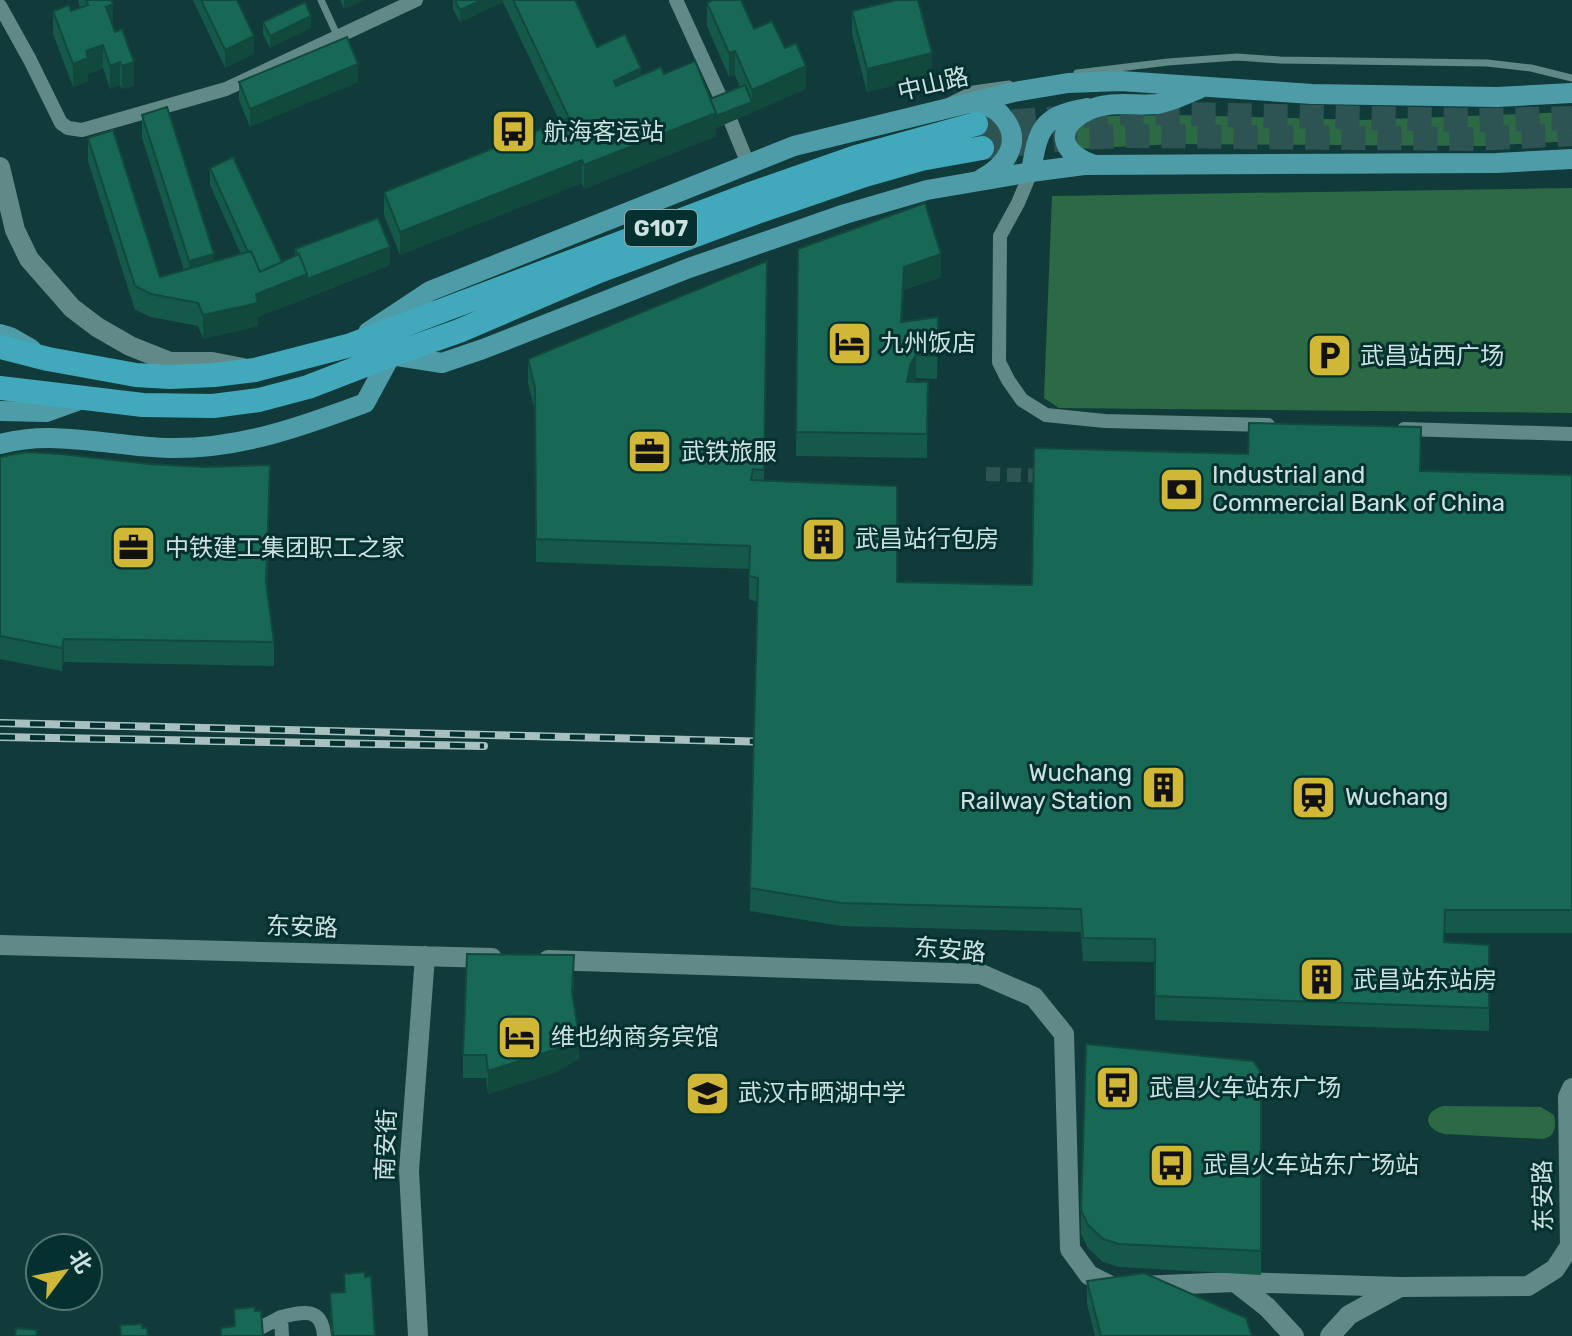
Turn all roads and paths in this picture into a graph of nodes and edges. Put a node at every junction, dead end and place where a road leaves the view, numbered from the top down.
1 (321, 0) edge
2 (416, 0) edge
3 (676, 0) edge
4 (0, 6) edge
5 (338, 37) junction
6 (1572, 78) edge
7 (1207, 87) junction
8 (1572, 93) edge
9 (724, 105) edge
10 (1102, 106) junction
11 (935, 111) junction
12 (731, 122) edge
13 (973, 125) junction
14 (1572, 159) edge
15 (748, 164) junction
16 (1095, 165) junction
17 (0, 167) edge
18 (1031, 172) junction
19 (974, 182) junction
20 (3, 341) edge
21 (351, 345) junction
22 (391, 355) junction
23 (255, 370) junction
24 (3, 400) edge
25 (1276, 426) edge
26 (1385, 429) edge
27 (1572, 434) edge
28 (0, 444) edge
29 (0, 945) edge
30 (425, 956) junction
31 (504, 959) edge
32 (536, 960) edge
33 (1572, 1088) edge
34 (1235, 1282) junction
35 (1400, 1287) junction
36 (281, 1317) junction
37 (245, 1336) edge
38 (282, 1336) edge
39 (324, 1336) edge
40 (418, 1336) edge
41 (1294, 1336) edge
42 (1330, 1336) edge

1 - 5 lane
2 - 5 street
3 - 9 street
4 - 5 street
6 - 11 lane
7 - 8 main road, 中山路
7 - 10 main road
7 - 13 main road, 中山路
10 - 16 main road
10 - 18 main road
11 - 13 main road, 中山路
11 - 15 main road, 中山路
12 - 15 street
13 - 19 main road
13 - 21 highway, G107
13 - 22 highway, G107
14 - 16 main road
15 - 21 main road, 中山路
16 - 18 main road
17 - 23 street
18 - 19 main road
18 - 25 street
19 - 22 main road
20 - 23 highway, G107
21 - 23 highway, G107
22 - 24 highway, G107
22 - 28 main road
26 - 27 street
29 - 30 street, 东安路
30 - 31 street, 东安路
30 - 40 street, 南安街
32 - 34 street, 东安路
33 - 35 street, 东安路
34 - 35 street, 东安路
34 - 41 street
35 - 42 street
36 - 37 street
36 - 38 street
36 - 39 street

